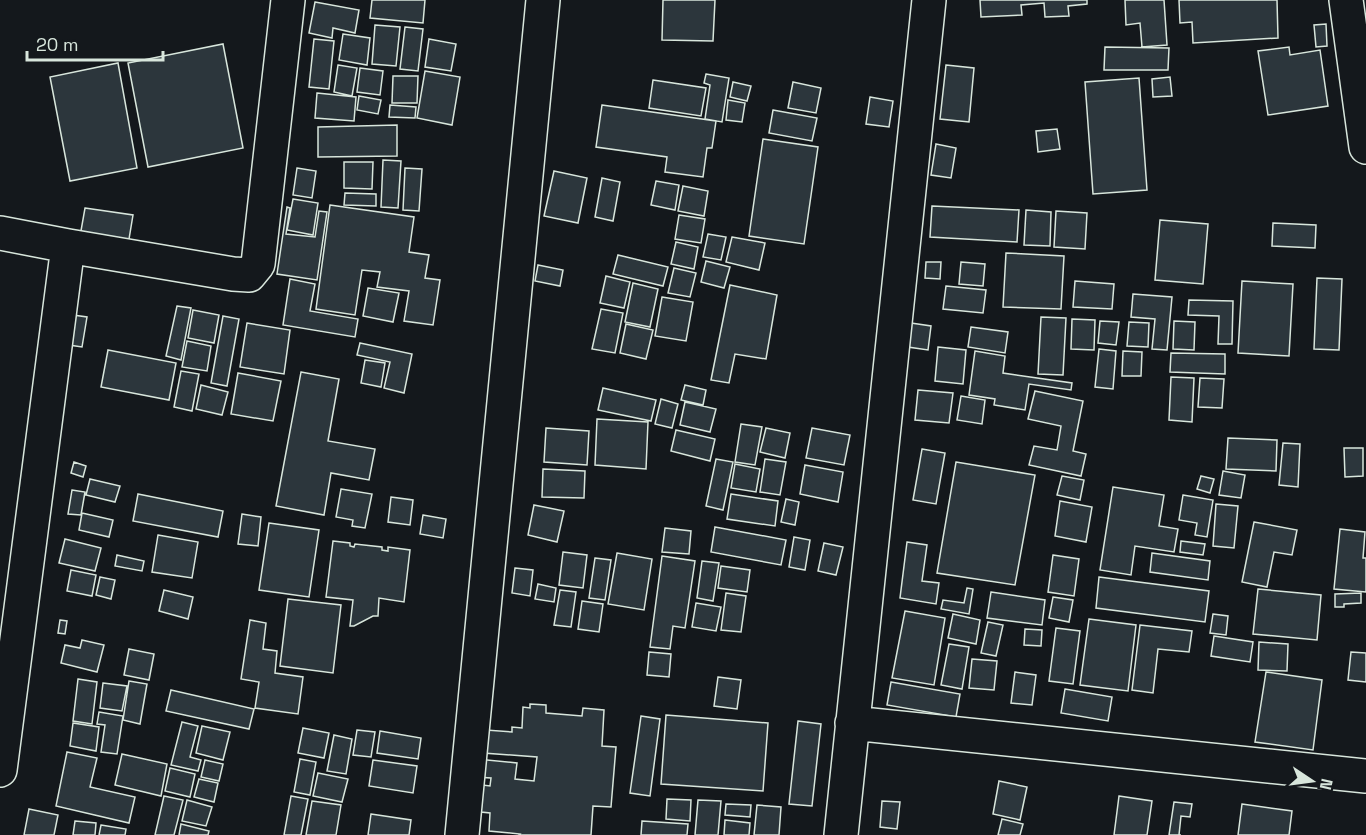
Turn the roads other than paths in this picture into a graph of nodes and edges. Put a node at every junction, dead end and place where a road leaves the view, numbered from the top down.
1 (288, 0) edge
2 (543, 0) edge
3 (929, 0) edge
4 (1346, 0) edge
5 (1366, 147) edge
6 (0, 233) edge
7 (68, 246) junction
8 (852, 723) junction
9 (0, 770) edge
10 (1366, 776) edge
11 (462, 835) edge
12 (841, 835) edge

1 - 7 street
2 - 11 street
3 - 8 street
4 - 5 street
6 - 7 street
7 - 9 street
8 - 10 street
8 - 12 street

